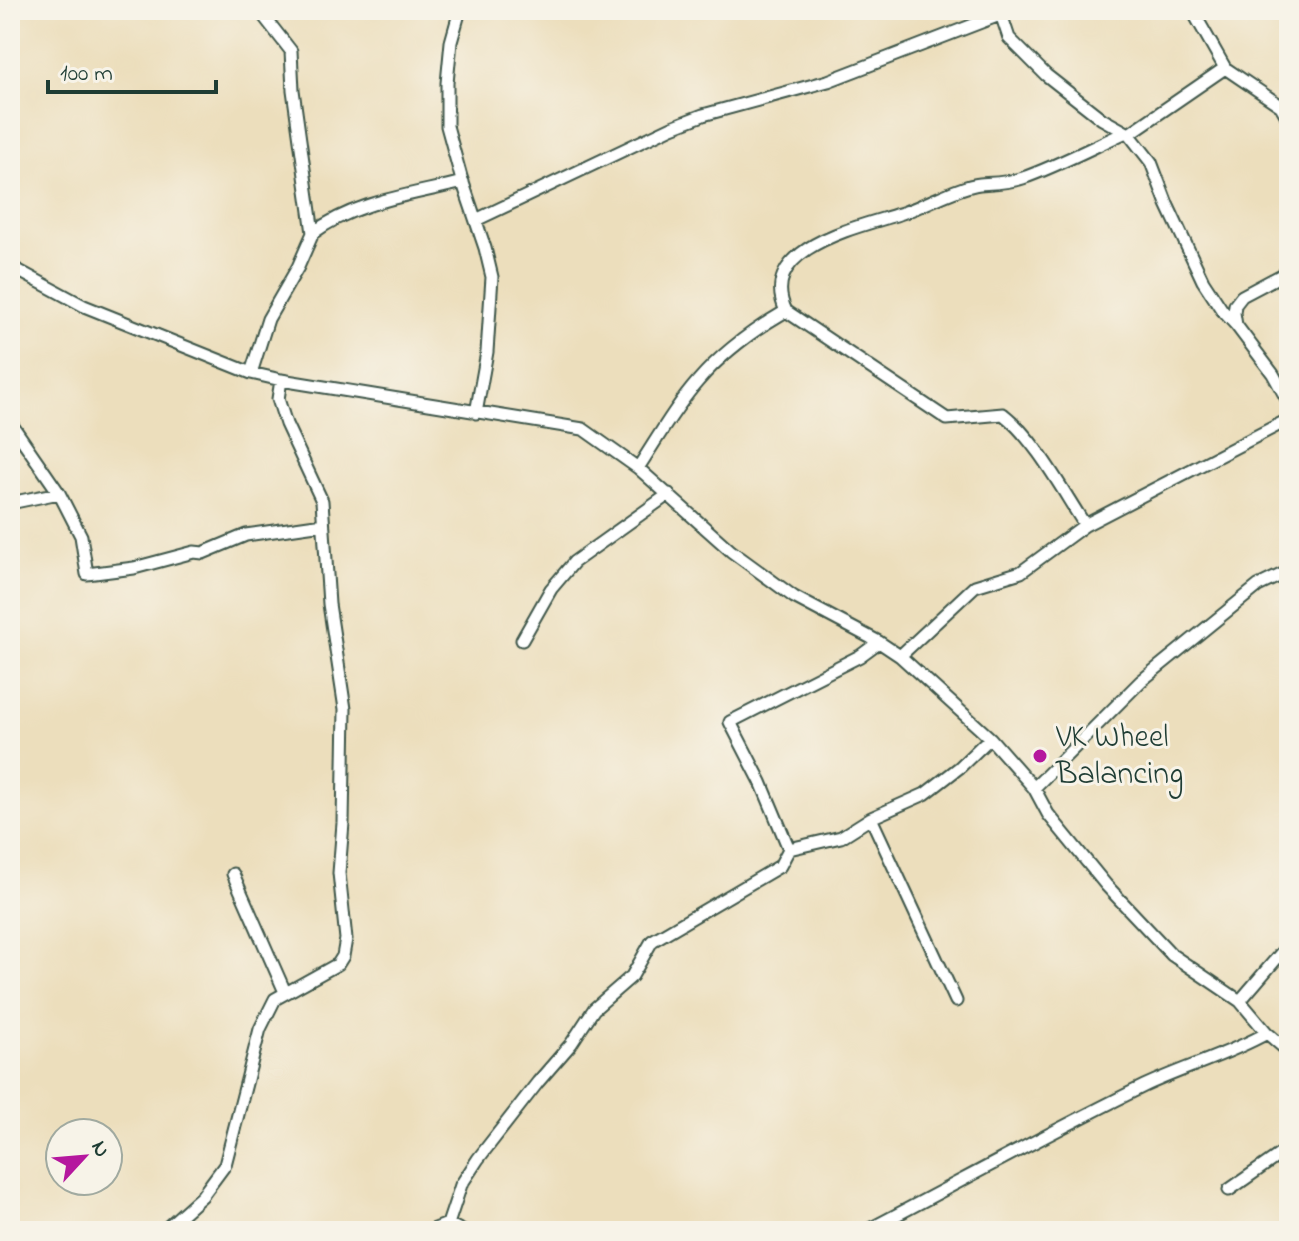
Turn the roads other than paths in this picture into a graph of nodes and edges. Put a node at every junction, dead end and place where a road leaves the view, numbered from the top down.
1 (259, 10) edge
2 (460, 10) edge
3 (1192, 10) edge
4 (1001, 12) edge
5 (1225, 68) junction
6 (1289, 120) edge
7 (1127, 134) junction
8 (463, 182) junction
9 (476, 220) junction
10 (313, 233) junction
11 (10, 266) edge
12 (1289, 271) edge
13 (786, 311) junction
14 (1236, 325) junction
15 (251, 373) junction
16 (281, 380) junction
17 (1289, 403) edge
18 (476, 413) junction
19 (1289, 417) edge
20 (10, 422) edge
21 (638, 468) junction
22 (59, 493) junction
23 (669, 494) junction
24 (10, 503) edge
25 (323, 524) junction
26 (1085, 525) junction
27 (1289, 571) edge
28 (522, 640) dead end
29 (879, 642) junction
30 (900, 656) junction
31 (990, 738) junction
32 (1034, 788) junction
33 (871, 818) junction
34 (789, 849) junction
35 (233, 874) dead end
36 (1289, 944) edge
37 (285, 992) junction
38 (956, 1001) dead end
39 (1240, 1001) junction
40 (1267, 1033) junction
41 (1289, 1052) edge
42 (1289, 1148) edge
43 (1229, 1190) dead end
44 (448, 1224) junction
45 (163, 1231) edge
46 (430, 1231) edge
47 (462, 1231) edge
48 (866, 1231) edge

1 - 10 street
2 - 8 street
3 - 5 street
4 - 7 street
4 - 9 street
5 - 6 street
5 - 7 street
7 - 13 street
7 - 14 street
8 - 9 street
8 - 10 street
9 - 18 street
10 - 15 street
11 - 15 street
12 - 14 street
13 - 21 street
13 - 26 street
14 - 17 street
15 - 16 street
16 - 18 street
16 - 25 street
18 - 21 street
19 - 26 street
20 - 22 street
21 - 23 street
22 - 24 street
22 - 25 street
23 - 28 street
23 - 29 street
25 - 37 street
26 - 30 street
27 - 32 street
29 - 30 street
29 - 34 street
30 - 31 street
31 - 32 street
31 - 33 street
32 - 39 street
33 - 34 street
33 - 38 street
34 - 44 street
35 - 37 street
36 - 39 street
37 - 45 street
39 - 40 street
40 - 41 street
40 - 48 street
42 - 43 street
44 - 46 street
44 - 47 street

